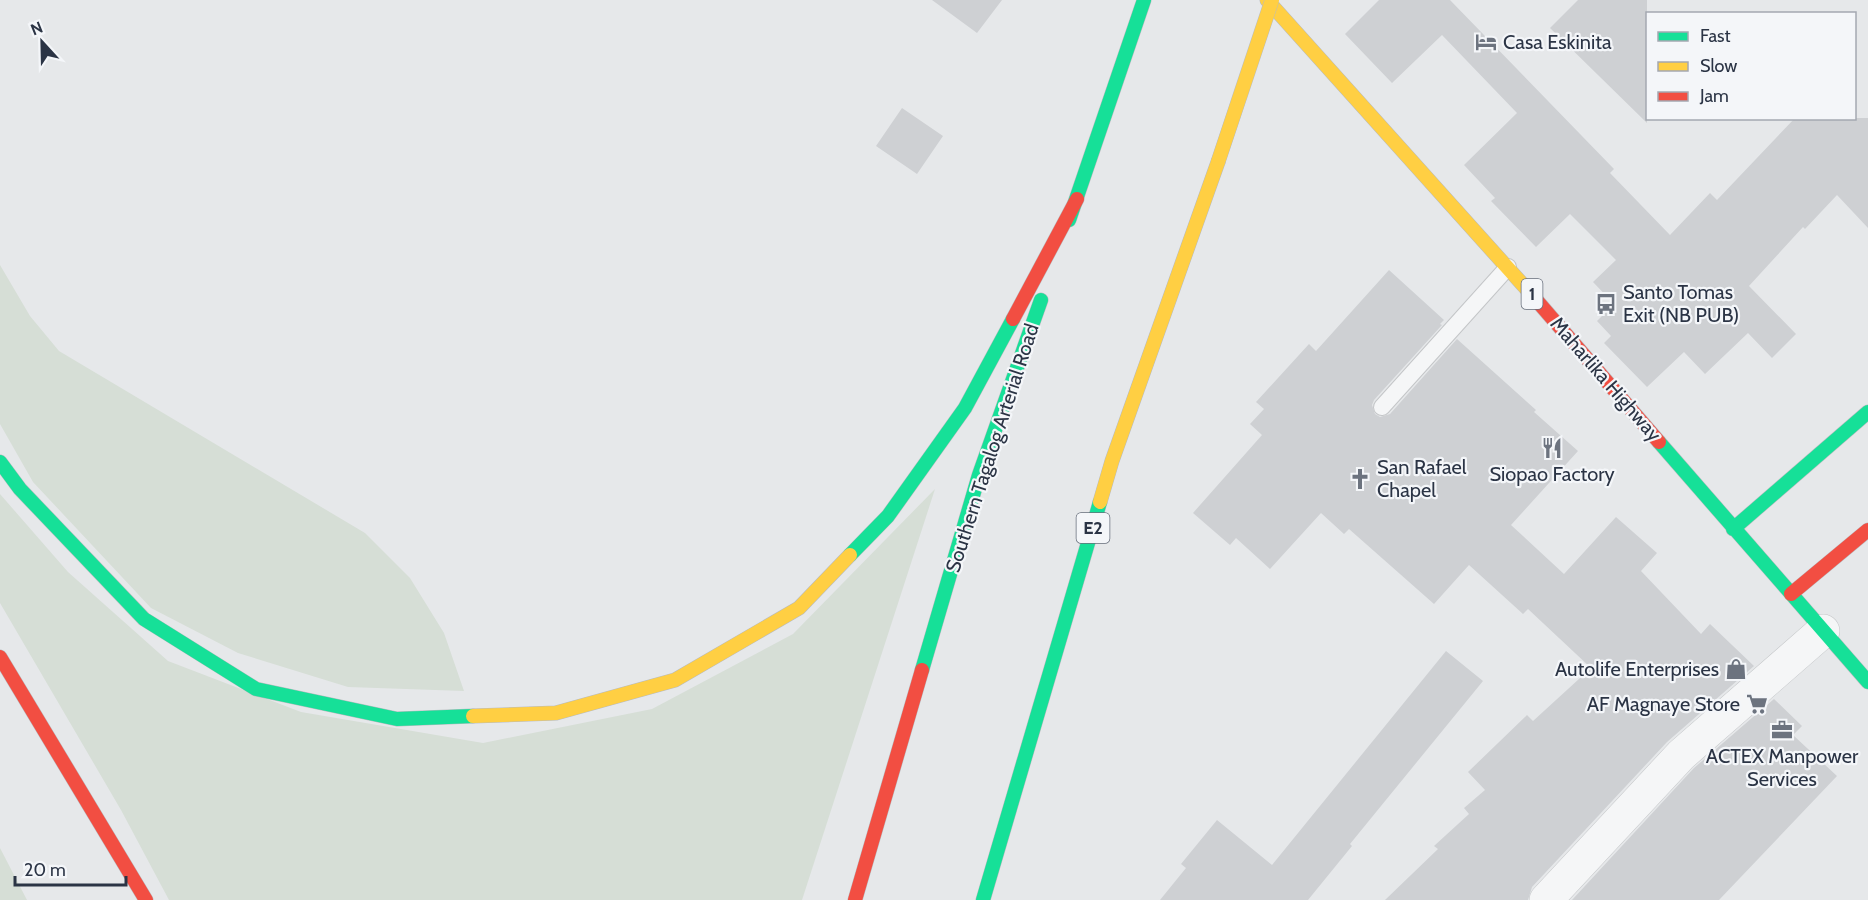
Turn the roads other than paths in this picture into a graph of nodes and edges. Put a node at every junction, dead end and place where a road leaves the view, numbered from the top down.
1 (1144, 0) edge
2 (1267, 0) edge
3 (1272, 0) edge
4 (1077, 199) junction
5 (1508, 267) junction
6 (1382, 407) dead end
7 (1868, 412) edge
8 (0, 462) edge
9 (1733, 529) junction
10 (1868, 530) edge
11 (1791, 594) junction
12 (1823, 631) junction
13 (0, 657) edge
14 (1868, 682) edge
15 (146, 900) edge
16 (855, 900) edge
17 (983, 900) edge
18 (1546, 900) edge

1 - 4 highway, Southern Tagalog Arterial Road
2 - 5 highway, Maharlika Highway / 1
3 - 17 highway, E2, bridge
4 - 8 highway
4 - 16 highway, Southern Tagalog Arterial Road
5 - 6 lane
5 - 9 highway, Maharlika Highway / 1
7 - 9 highway
9 - 11 highway, Maharlika Highway / 1
10 - 11 highway
11 - 12 highway, Maharlika Highway / 1
12 - 14 highway, Maharlika Highway / 1
12 - 18 street
13 - 15 highway

